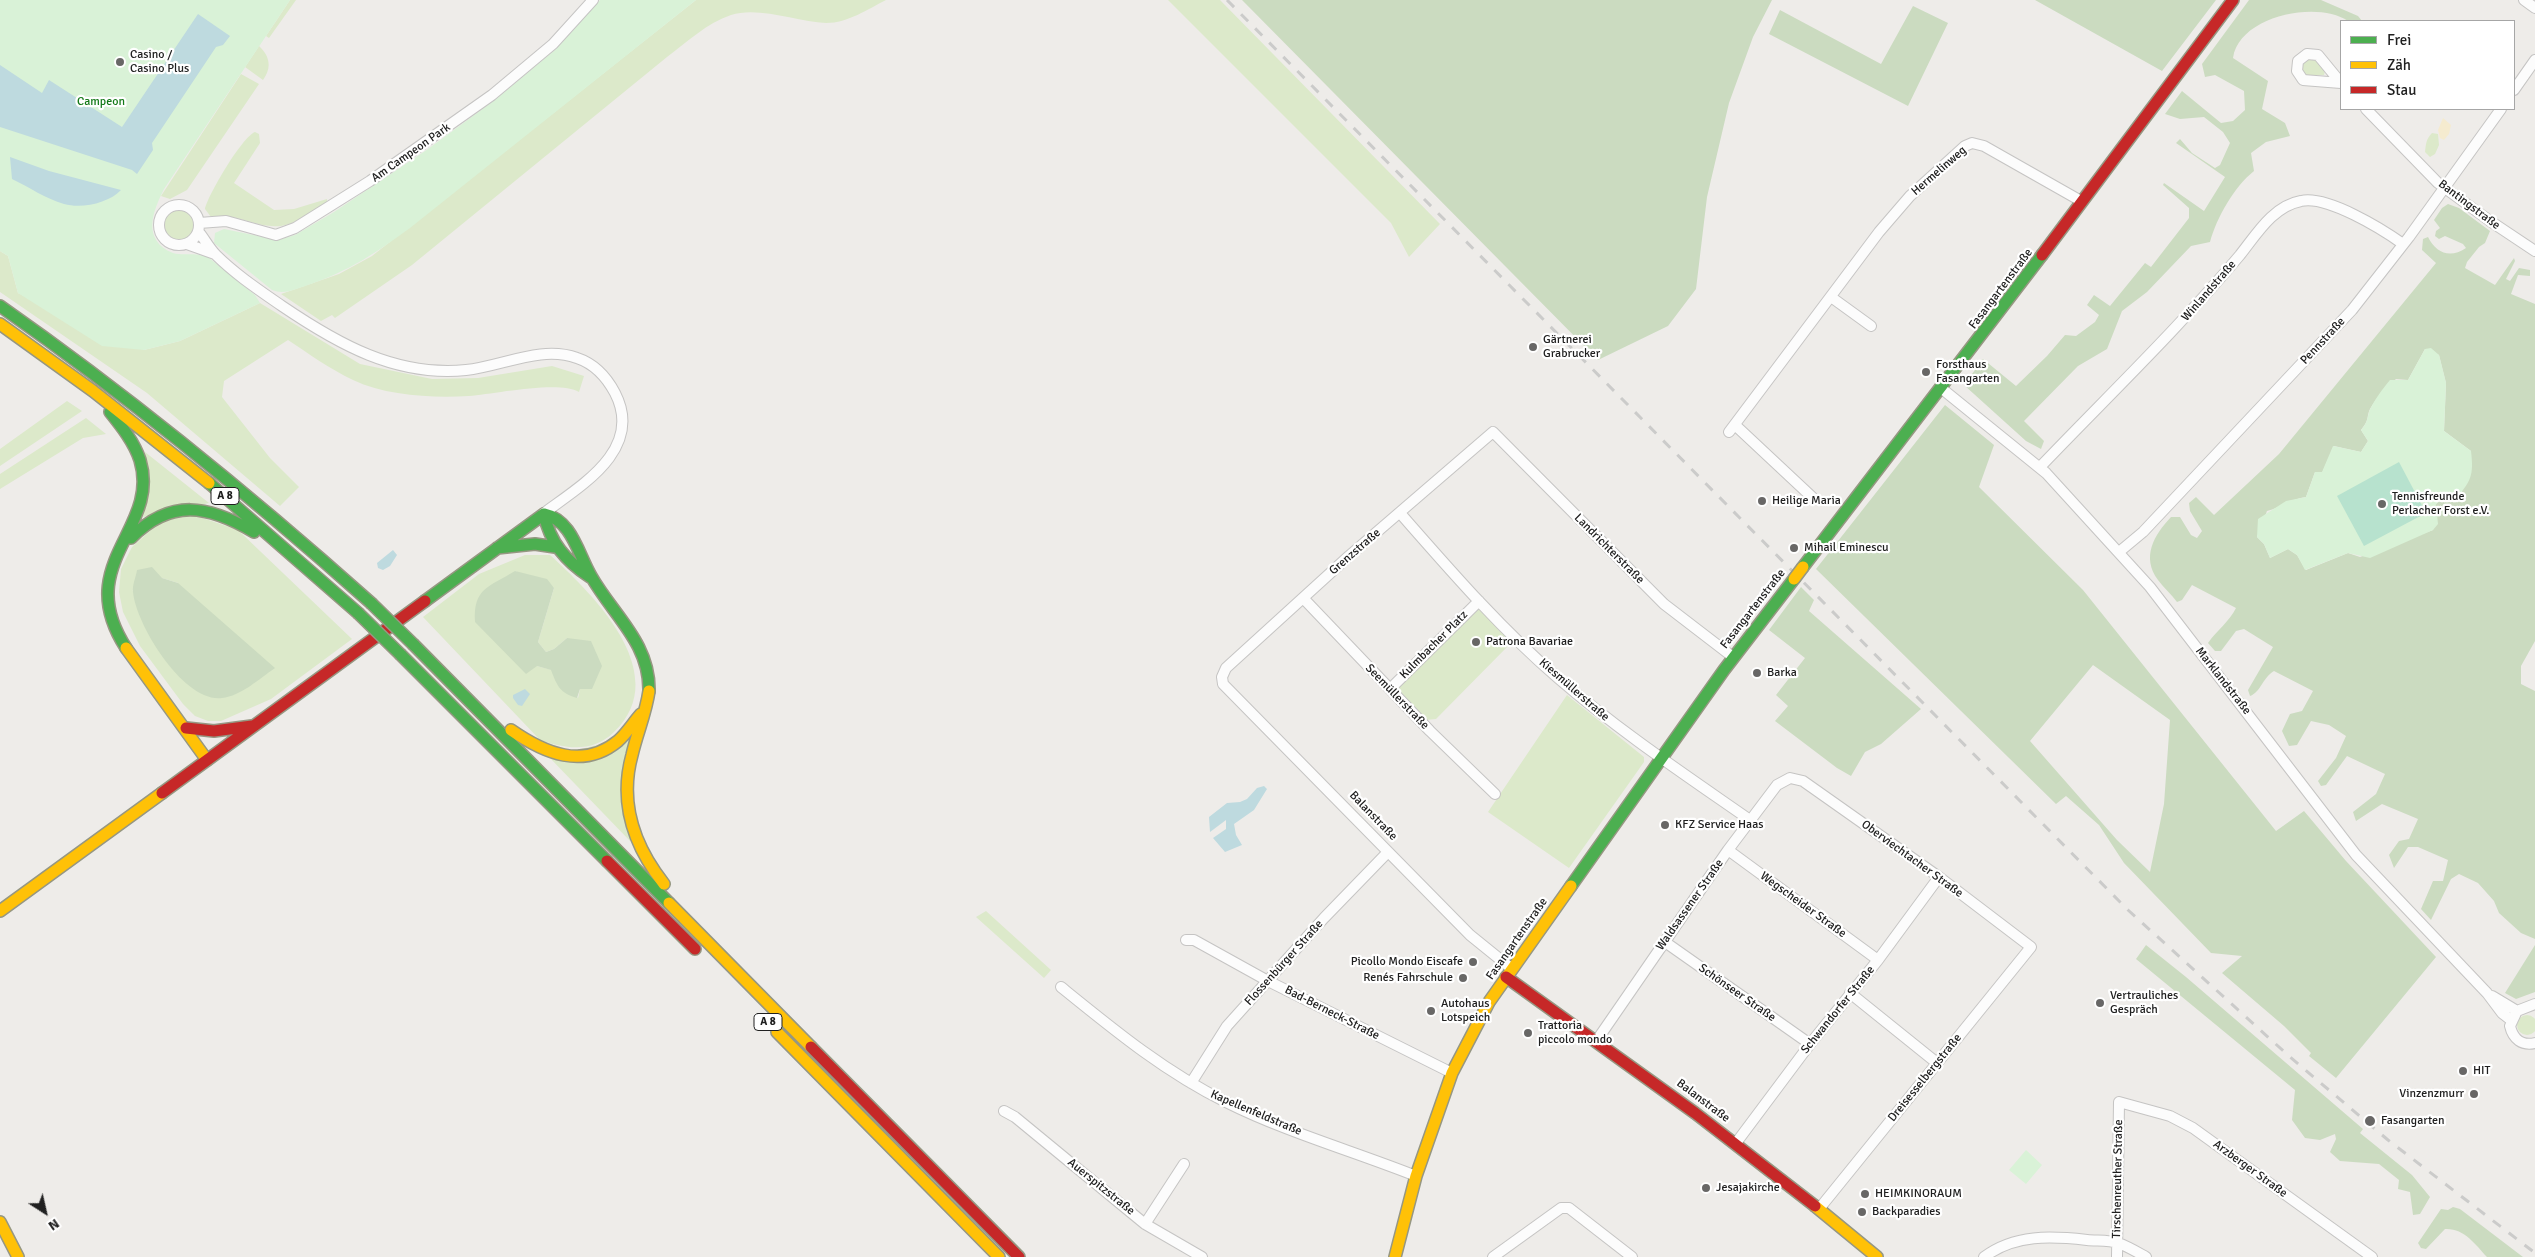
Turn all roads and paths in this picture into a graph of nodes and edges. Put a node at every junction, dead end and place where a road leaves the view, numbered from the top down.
1 (593, 0) edge
2 (2233, 0) edge
3 (2524, 0) edge
4 (2535, 8) edge
5 (2535, 60) edge
6 (2515, 89) edge
7 (2367, 110) edge
8 (2499, 110) edge
9 (2444, 188) junction
10 (2081, 201) junction
11 (226, 221) junction
12 (198, 227) junction
13 (208, 242) junction
14 (187, 244) junction
15 (2403, 244) junction
16 (2535, 251) edge
17 (215, 254) junction
18 (1831, 297) junction
19 (0, 306) edge
20 (0, 324) edge
21 (1871, 326) dead end
22 (1941, 388) junction
23 (117, 414) junction
24 (1494, 432) joint
25 (2040, 467) junction
26 (1813, 498) dead end
27 (1400, 513) junction
28 (544, 514) junction
29 (555, 547) junction
30 (496, 548) junction
31 (2119, 552) junction
32 (112, 561) junction
33 (590, 577) junction
34 (326, 585) junction
35 (1303, 598) junction
36 (1479, 601) junction
37 (1733, 657) junction
38 (1222, 677) joint
39 (1390, 689) junction
40 (459, 691) junction
41 (644, 710) junction
42 (252, 726) junction
43 (186, 728) junction
44 (1661, 758) junction
45 (207, 760) junction
46 (1790, 778) joint
47 (1495, 794) dead end
48 (1750, 820) junction
49 (1728, 850) junction
50 (1388, 852) junction
51 (1939, 877) junction
52 (0, 911) edge
53 (687, 921) junction
54 (1186, 940) dead end
55 (1665, 942) junction
56 (2031, 947) joint
57 (704, 959) dead end
58 (1878, 960) junction
59 (1509, 973) junction
60 (1268, 981) junction
61 (1062, 987) dead end
62 (1850, 994) junction
63 (2533, 1006) edge
64 (2514, 1016) junction
65 (767, 1021) dead end
66 (1597, 1040) junction
67 (2535, 1043) edge
68 (1810, 1044) junction
69 (1937, 1063) junction
70 (1452, 1073) junction
71 (1191, 1083) junction
72 (2119, 1102) joint
73 (1004, 1112) dead end
74 (1736, 1143) junction
75 (1184, 1164) dead end
76 (1416, 1176) junction
77 (1819, 1209) junction
78 (0, 1222) edge
79 (1145, 1224) junction
80 (2117, 1242) junction
81 (18, 1257) edge
82 (998, 1257) edge
83 (1019, 1257) edge
84 (1202, 1257) edge
85 (1395, 1257) edge
86 (1492, 1257) edge
87 (1632, 1257) edge
88 (1877, 1257) edge
89 (1984, 1257) edge
90 (2117, 1257) edge
91 (2146, 1257) edge
92 (2372, 1257) edge

1 - 11 street, Am Campeon Park
2 - 10 main road, Fasangartenstraße
3 - 4 street
5 - 6 street
7 - 9 street, Bantingstraße
8 - 9 street, Pennstraße
9 - 15 street, Pennstraße
9 - 16 street, Bantingstraße
10 - 18 street, Hermelinweg
10 - 22 main road, Fasangartenstraße
11 - 12 street, Am Campeon Park
11 - 13 street
12 - 13 street
12 - 14 street
12 - 14 street
13 - 17 street
14 - 17 street
15 - 25 street, Winlandstraße
15 - 31 street, Pennstraße
17 - 28 street
18 - 21 street
18 - 26 street, Hermelinweg
19 - 40 main road, A 8, bridge
20 - 23 main road
22 - 25 street, Marklandstraße
22 - 37 main road, Fasangartenstraße, bridge
23 - 32 main road
23 - 34 main road, A 8
24 - 27 street, Grenzstraße
24 - 37 street, Landrichterstraße
25 - 31 street, Marklandstraße
27 - 35 street, Grenzstraße
27 - 36 street, Kiesmüllerstraße
28 - 29 main road
28 - 30 main road
28 - 33 main road
29 - 30 main road
29 - 33 main road
30 - 42 main road
31 - 64 street, Marklandstraße
32 - 34 main road
32 - 43 main road
33 - 41 main road
34 - 57 main road, A 8, bridge
35 - 38 street, Grenzstraße
35 - 39 street, Seemüllerstraße
36 - 39 street, Kulmbacher Platz
36 - 44 street, Kiesmüllerstraße
37 - 44 main road, Fasangartenstraße
38 - 50 street, Balanstraße
39 - 47 street, Seemüllerstraße
40 - 41 main road
40 - 53 main road, A 8
41 - 53 main road
42 - 43 main road
42 - 45 main road
43 - 45 main road
44 - 48 street, Kiesmüllerstraße
44 - 59 main road, Fasangartenstraße
45 - 52 main road
46 - 48 street, Waldsassener Straße
46 - 51 street, Oberviechtacher Straße
48 - 49 street, Waldsassener Straße
49 - 55 street, Waldsassener Straße
49 - 58 street, Wegscheider Straße
50 - 59 street, Balanstraße
50 - 60 street, Flossenbürger Straße
51 - 56 street, Oberviechtacher Straße
51 - 58 street, Schwandorfer Straße
53 - 83 main road, A 8
54 - 60 street, Bad-Berneck-Straße
55 - 66 street, Waldsassener Straße
55 - 68 street, Schönseer Straße
56 - 69 street, Dreisesselbergstraße
58 - 62 street, Schwandorfer Straße
59 - 66 main road, Balanstraße
59 - 70 main road, Fasangartenstraße
60 - 70 street, Bad-Berneck-Straße
60 - 71 street, Flossenbürger Straße
61 - 71 street, Kapellenfeldstraße
62 - 68 street, Schwandorfer Straße
62 - 69 street
63 - 64 street
64 - 67 street
65 - 82 main road, A 8
66 - 74 main road, Balanstraße
68 - 74 street, Schwandorfer Straße
69 - 77 street, Dreisesselbergstraße
70 - 76 main road, Fasangartenstraße
71 - 76 street, Kapellenfeldstraße
72 - 80 street, Tirschenreuther Straße
72 - 92 street, Arzberger Straße
73 - 79 street, Auerspitzstraße
74 - 77 main road, Balanstraße
75 - 79 street
76 - 85 main road, Fasangartenstraße
77 - 88 main road, Balanstraße
78 - 81 main road
79 - 84 street, Auerspitzstraße
80 - 89 street
80 - 90 street, Tirschenreuther Straße
80 - 91 street
86 - 87 street

